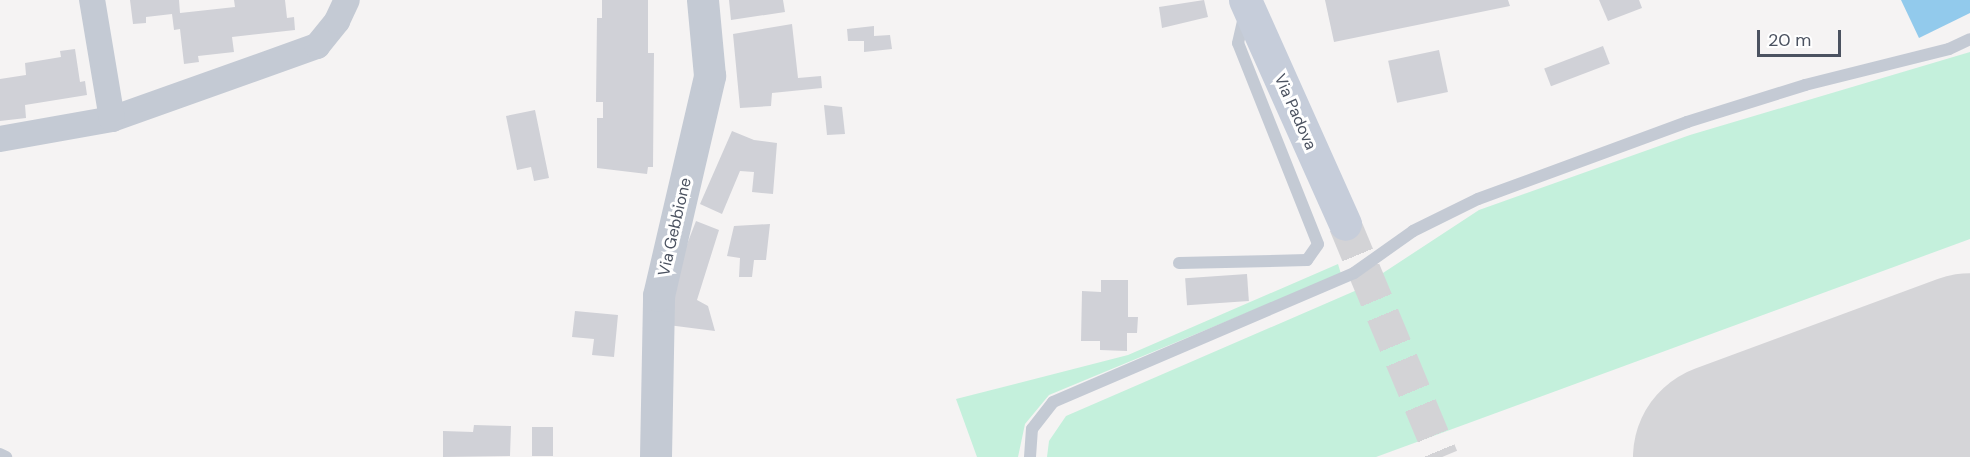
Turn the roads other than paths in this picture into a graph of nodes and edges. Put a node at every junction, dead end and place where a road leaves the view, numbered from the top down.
1 (92, 0) edge
2 (346, 0) edge
3 (703, 0) edge
4 (1246, 2) edge
5 (1970, 39) edge
6 (112, 119) junction
7 (0, 139) edge
8 (1345, 224) tunnel mouth
9 (1179, 263) dead end
10 (0, 454) edge
11 (6, 457) edge
12 (656, 457) edge
13 (1030, 457) edge

1 - 6 street
2 - 6 street
3 - 12 street, Via Gebbione
4 - 8 main road, Via Padova
4 - 9 lane
5 - 13 lane
6 - 7 street
10 - 11 lane

